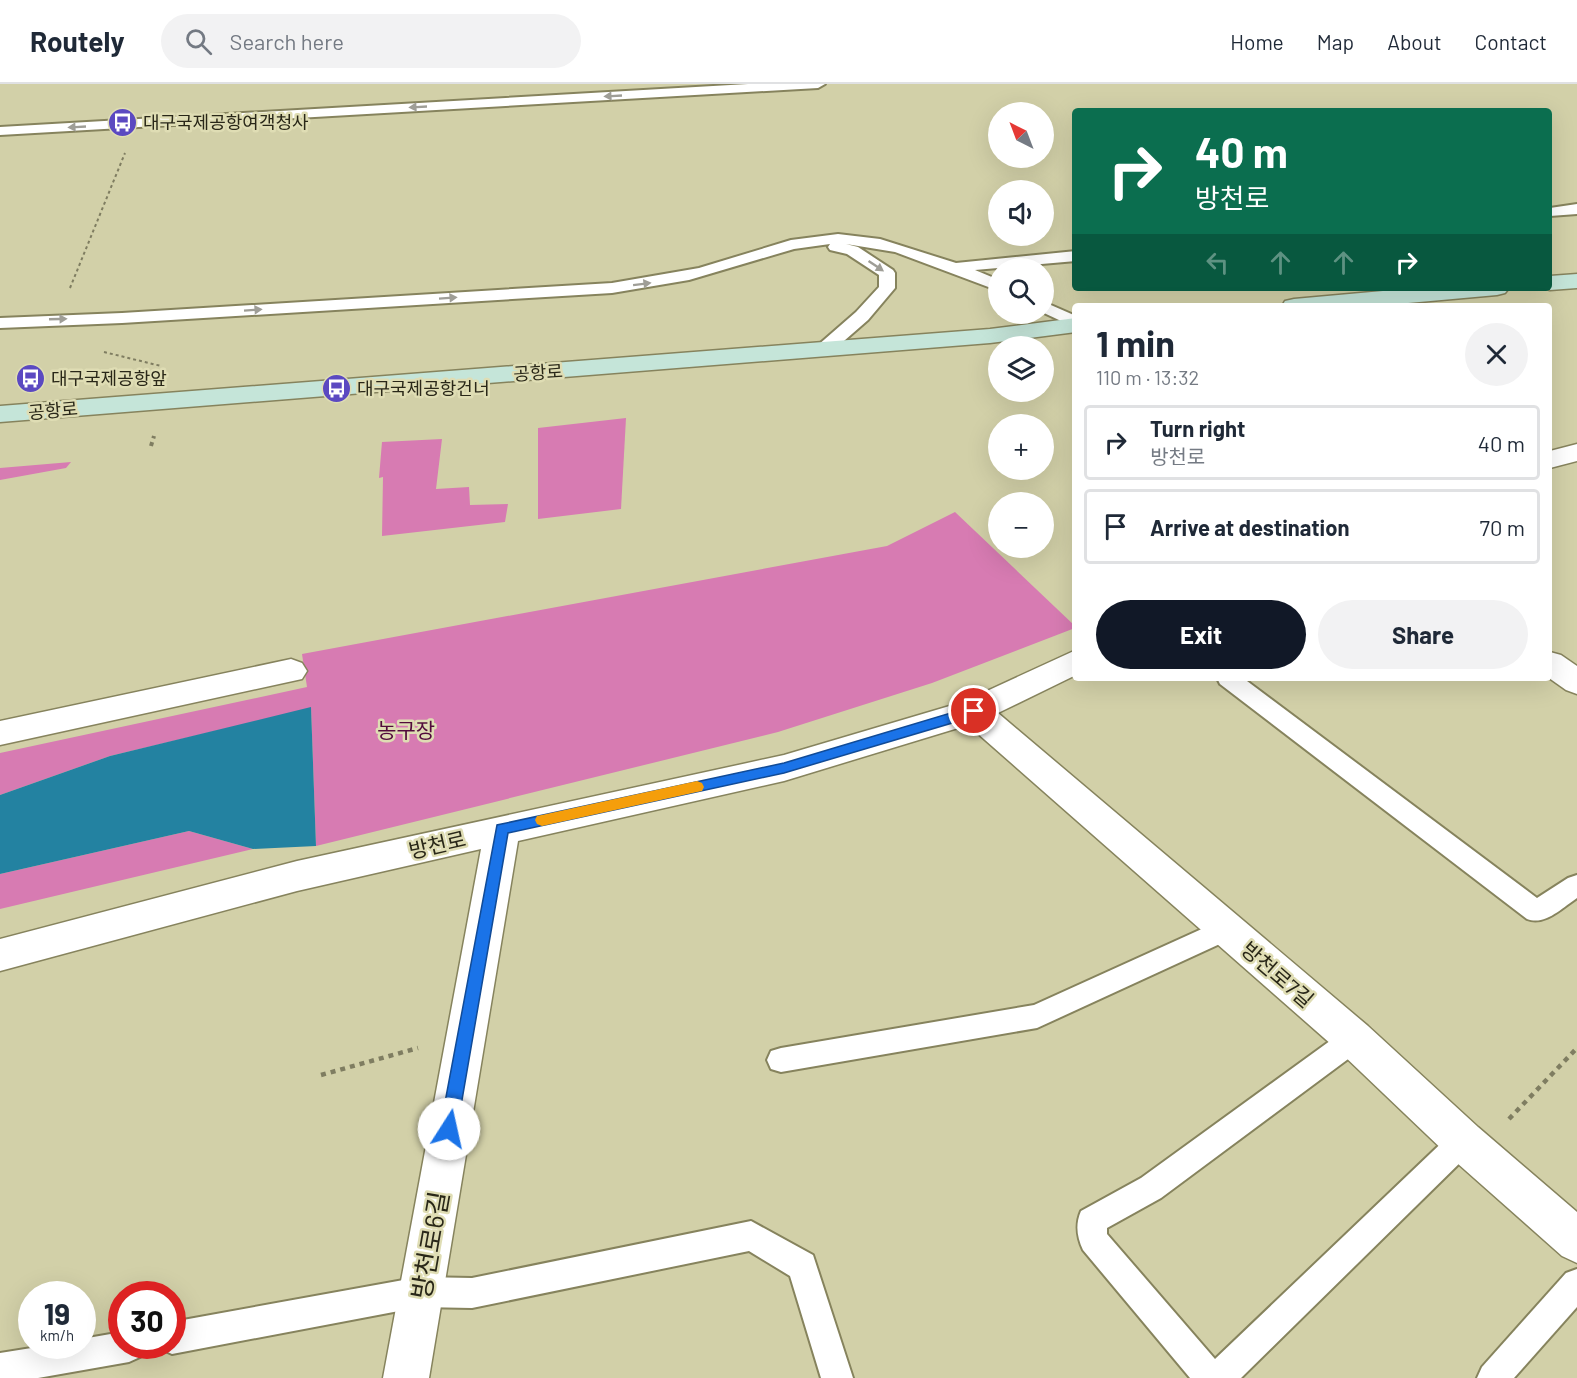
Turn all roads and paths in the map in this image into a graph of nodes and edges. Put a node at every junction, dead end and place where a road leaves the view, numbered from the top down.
1 (818, 84) edge
2 (0, 131) edge
3 (1577, 209) edge
4 (1552, 212) edge
5 (802, 242) junction
6 (1072, 256) edge
7 (952, 267) junction
8 (1577, 281) edge
9 (988, 282) edge
10 (1552, 283) edge
11 (1464, 291) edge
12 (1330, 303) edge
13 (1054, 312) edge
14 (1072, 322) edge
15 (0, 323) edge
16 (1072, 325) edge
17 (823, 350) junction
18 (0, 414) edge
19 (1577, 452) edge
20 (1552, 459) edge
21 (1072, 663) edge
22 (1552, 664) edge
23 (291, 671) dead end
24 (1232, 681) edge
25 (1577, 682) edge
26 (974, 711) junction
27 (0, 733) edge
28 (502, 829) junction
29 (1577, 885) edge
30 (1226, 929) junction
31 (0, 955) edge
32 (465, 1036) junction
33 (1354, 1039) junction
34 (1577, 1048) edge
35 (782, 1060) dead end
36 (321, 1074) dead end
37 (1470, 1147) junction
38 (1577, 1241) edge
39 (1577, 1284) edge
40 (420, 1292) junction
41 (186, 1335) edge
42 (108, 1350) edge
43 (0, 1369) edge
44 (405, 1378) edge
45 (837, 1378) edge
46 (1211, 1378) edge
47 (1218, 1378) edge
48 (1494, 1378) edge

1 -> 2 lane
3 - 4 lane
5 - 7 lane
15 -> 5 lane
5 -> 17 lane
6 - 7 lane
7 - 9 lane
8 - 10 main road
11 - 12 main road
13 - 14 lane
16 - 17 main road, 공항로
17 - 18 main road, 공항로
19 - 20 street
21 - 26 street, 방천로
22 - 25 street
23 - 27 street
24 - 29 lane
26 - 28 street, 방천로
26 - 30 street, 방천로7길
28 - 31 street, 방천로
28 - 32 street, 방천로6길
30 - 33 street, 방천로7길
30 - 35 lane
32 - 36 path
32 - 40 street, 방천로6길
33 - 37 street, 방천로7길
33 - 46 lane
34 - 37 path
37 - 38 street, 방천로7길
37 - 47 lane
39 - 48 lane
40 - 41 lane
40 - 44 street, 방천로6길
40 - 45 lane
42 - 43 lane

